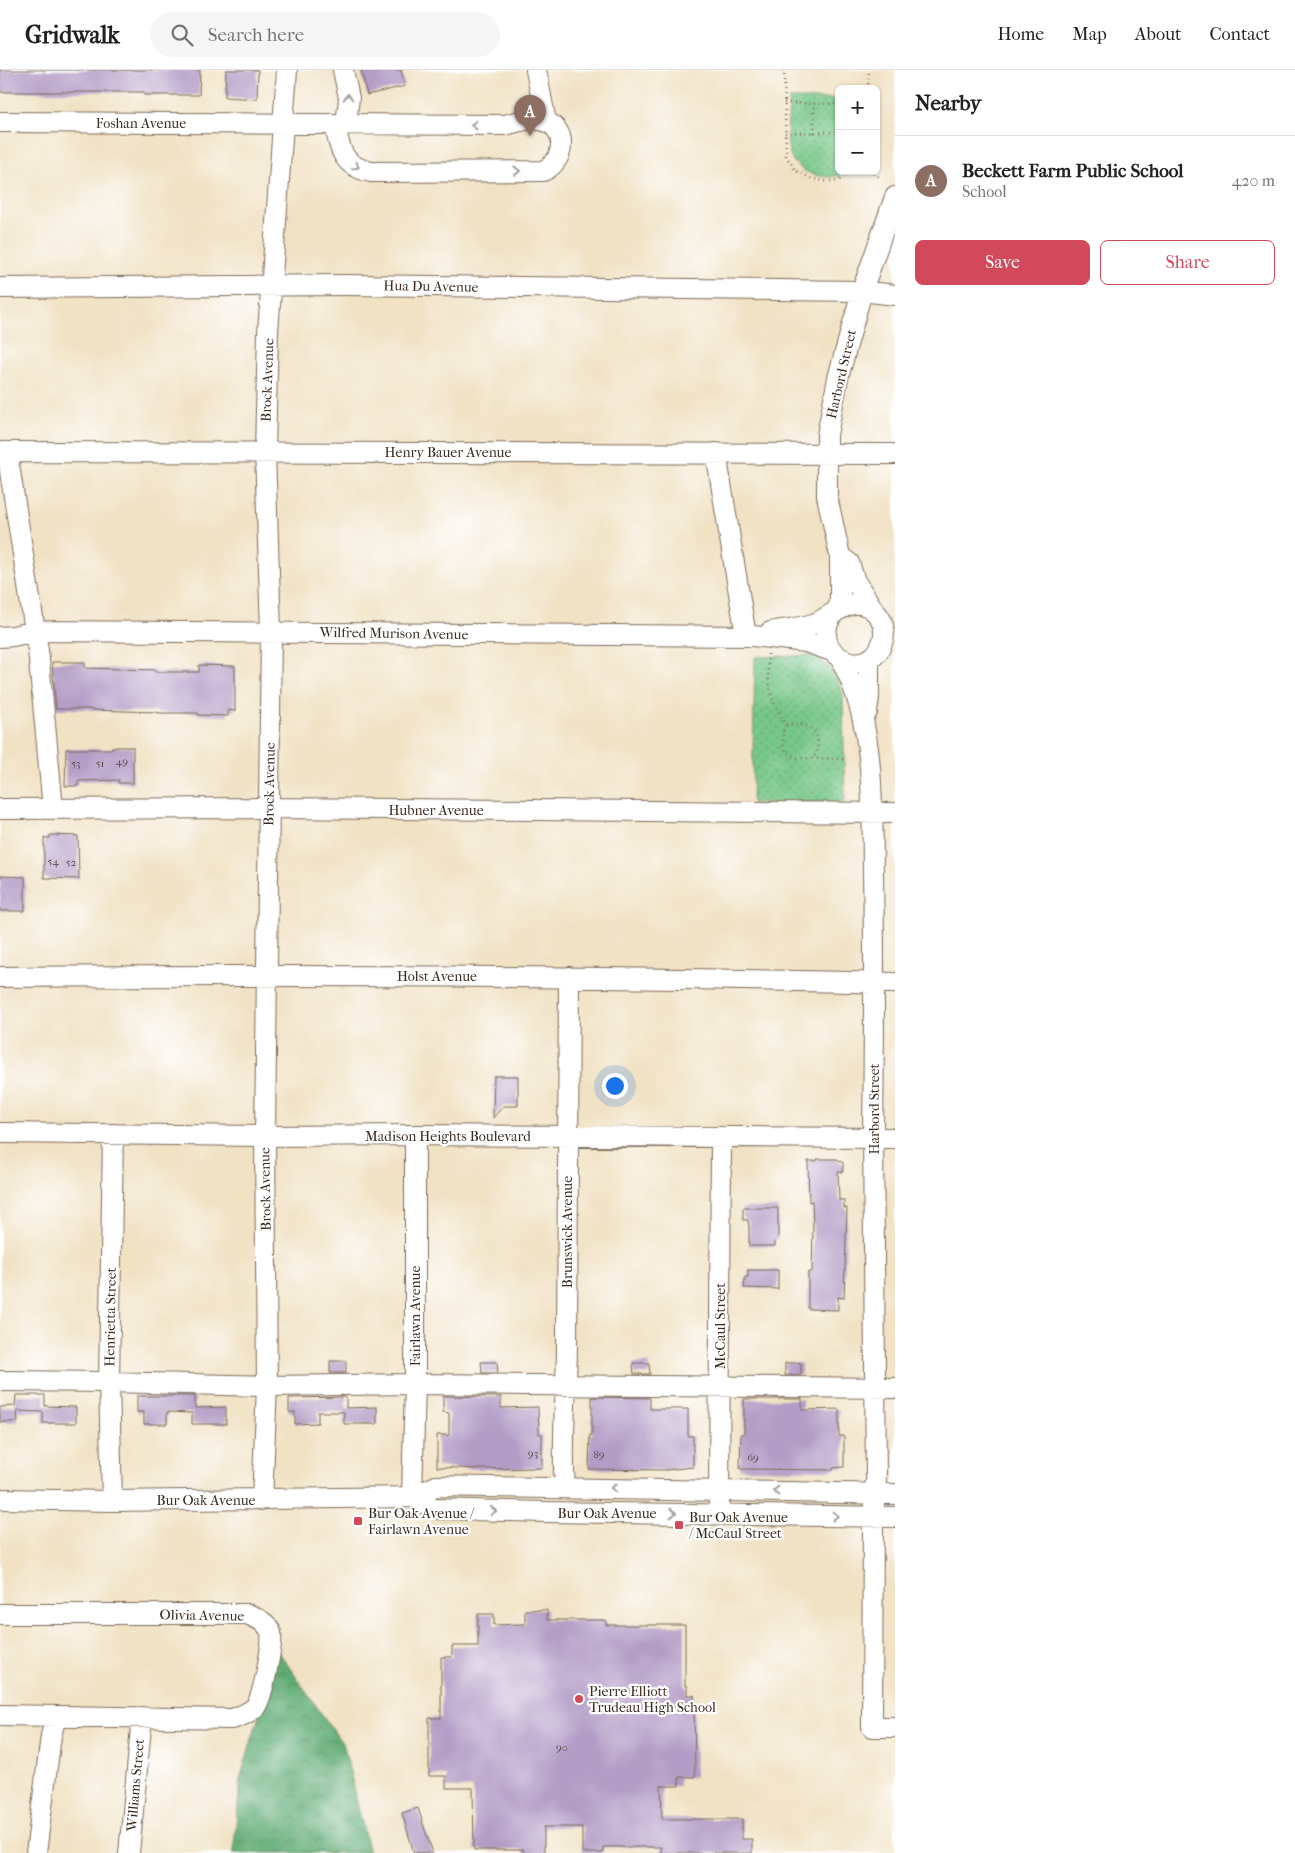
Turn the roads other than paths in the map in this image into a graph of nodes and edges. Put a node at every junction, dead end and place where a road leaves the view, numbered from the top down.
1 (287, 70) edge
2 (343, 70) edge
3 (536, 70) edge
4 (0, 122) edge
5 (546, 122) junction
6 (282, 124) junction
7 (340, 125) junction
8 (895, 197) edge
9 (271, 286) junction
10 (0, 288) edge
11 (862, 291) junction
12 (895, 295) edge
13 (265, 451) junction
14 (3, 452) edge
15 (716, 453) junction
16 (827, 454) junction
17 (895, 454) edge
18 (840, 556) junction
19 (836, 611) junction
20 (883, 616) edge
21 (0, 624) edge
22 (36, 631) junction
23 (271, 632) junction
24 (749, 636) junction
25 (0, 637) edge
26 (882, 649) edge
27 (836, 654) junction
28 (865, 724) junction
29 (269, 808) junction
30 (0, 809) edge
31 (53, 809) junction
32 (872, 813) junction
33 (895, 813) edge
34 (268, 975) junction
35 (0, 977) edge
36 (569, 977) junction
37 (875, 982) junction
38 (895, 983) edge
39 (0, 1134) edge
40 (113, 1134) junction
41 (415, 1135) junction
42 (265, 1136) junction
43 (566, 1138) junction
44 (721, 1138) junction
45 (873, 1138) junction
46 (895, 1138) edge
47 (0, 1382) edge
48 (109, 1382) junction
49 (415, 1384) junction
50 (267, 1386) junction
51 (567, 1386) junction
52 (719, 1386) junction
53 (885, 1388) edge
54 (566, 1487) junction
55 (719, 1490) junction
56 (875, 1494) junction
57 (895, 1494) edge
58 (412, 1497) junction
59 (0, 1498) edge
60 (112, 1500) junction
61 (262, 1500) junction
62 (718, 1514) junction
63 (873, 1516) junction
64 (895, 1517) edge
65 (0, 1614) edge
66 (0, 1715) edge
67 (56, 1716) junction
68 (142, 1717) junction
69 (895, 1727) edge
70 (36, 1853) edge
71 (129, 1853) edge

1 - 6 street, Brock Avenue
7 -> 2 street
3 - 5 street
4 - 6 street, Foshan Avenue
5 -> 7 street, Foshan Avenue
7 -> 5 street
6 - 7 street, Foshan Avenue
6 - 9 street, Brock Avenue
8 - 11 street, Harbord Street
9 - 10 street, Hua Du Avenue
9 - 11 street, Hua Du Avenue
9 - 13 street, Brock Avenue
11 - 12 street, Hua Du Avenue
11 - 16 street, Harbord Street
13 - 14 street, Henry Bauer Avenue
13 - 15 street, Henry Bauer Avenue
13 - 23 street, Brock Avenue
14 - 22 street
15 - 16 street, Henry Bauer Avenue
15 - 24 street
16 - 17 street, Henry Bauer Avenue
16 - 18 street, Harbord Street
18 - 19 street, Harbord Street
18 - 20 street, Harbord Street
19 - 20 street
19 - 24 street, Wilfred Murison Avenue
19 - 27 street
20 - 26 street
21 - 22 street, Wilfred Murison Avenue
22 - 23 street, Wilfred Murison Avenue
22 - 25 street, Wilfred Murison Avenue
22 - 31 street
23 - 24 street, Wilfred Murison Avenue
23 - 29 street, Brock Avenue
24 - 27 street, Wilfred Murison Avenue
26 - 27 street
26 - 28 street, Harbord Street
27 - 28 street, Harbord Street
28 - 32 street, Harbord Street
29 - 31 street, Hubner Avenue
29 - 32 street, Hubner Avenue
29 - 34 street, Brock Avenue
30 - 31 street, Hubner Avenue
32 - 33 street, Hubner Avenue
32 - 37 street, Harbord Street
34 - 35 street, Holst Avenue
34 - 36 street, Holst Avenue
34 - 42 street, Brock Avenue
36 - 37 street, Holst Avenue
36 - 43 street, Brunswick Avenue
37 - 38 street, Holst Avenue
37 - 45 street, Harbord Street
39 - 40 street, Madison Heights Boulevard
40 - 42 street, Madison Heights Boulevard
40 - 48 street, Henrietta Street
41 - 42 street, Madison Heights Boulevard
41 - 43 street, Madison Heights Boulevard
41 - 49 street, Fairlawn Avenue
42 - 50 street, Brock Avenue
43 - 44 street, Madison Heights Boulevard
43 - 51 street, Brunswick Avenue
44 - 45 street, Madison Heights Boulevard
44 - 52 street, McCaul Street
45 - 46 street, Madison Heights Boulevard
45 - 53 street, Harbord Street
47 - 48 street
48 - 50 street
48 - 60 street, Henrietta Street
49 - 50 street
49 - 51 street
49 - 58 street, Fairlawn Avenue
50 - 61 street, Brock Avenue
51 - 52 street
51 - 54 street, Brunswick Avenue
52 - 53 street
52 - 55 street, McCaul Street
53 - 56 street, Harbord Street
55 -> 54 street, Bur Oak Avenue
54 - 58 street, Bur Oak Avenue
56 -> 55 street, Bur Oak Avenue
55 - 62 street, McCaul Street
56 - 57 street, Bur Oak Avenue
56 - 63 street, Harbord Street
58 - 61 street, Bur Oak Avenue
58 -> 62 street, Bur Oak Avenue
59 - 60 street, Bur Oak Avenue
60 - 61 street, Bur Oak Avenue
62 -> 63 street, Bur Oak Avenue
63 - 64 street, Bur Oak Avenue
63 - 69 street, Harbord Street
65 - 68 street, Olivia Avenue
66 - 67 street, Olivia Avenue
67 - 68 street, Olivia Avenue
67 - 70 street
68 - 71 street, Williams Street

